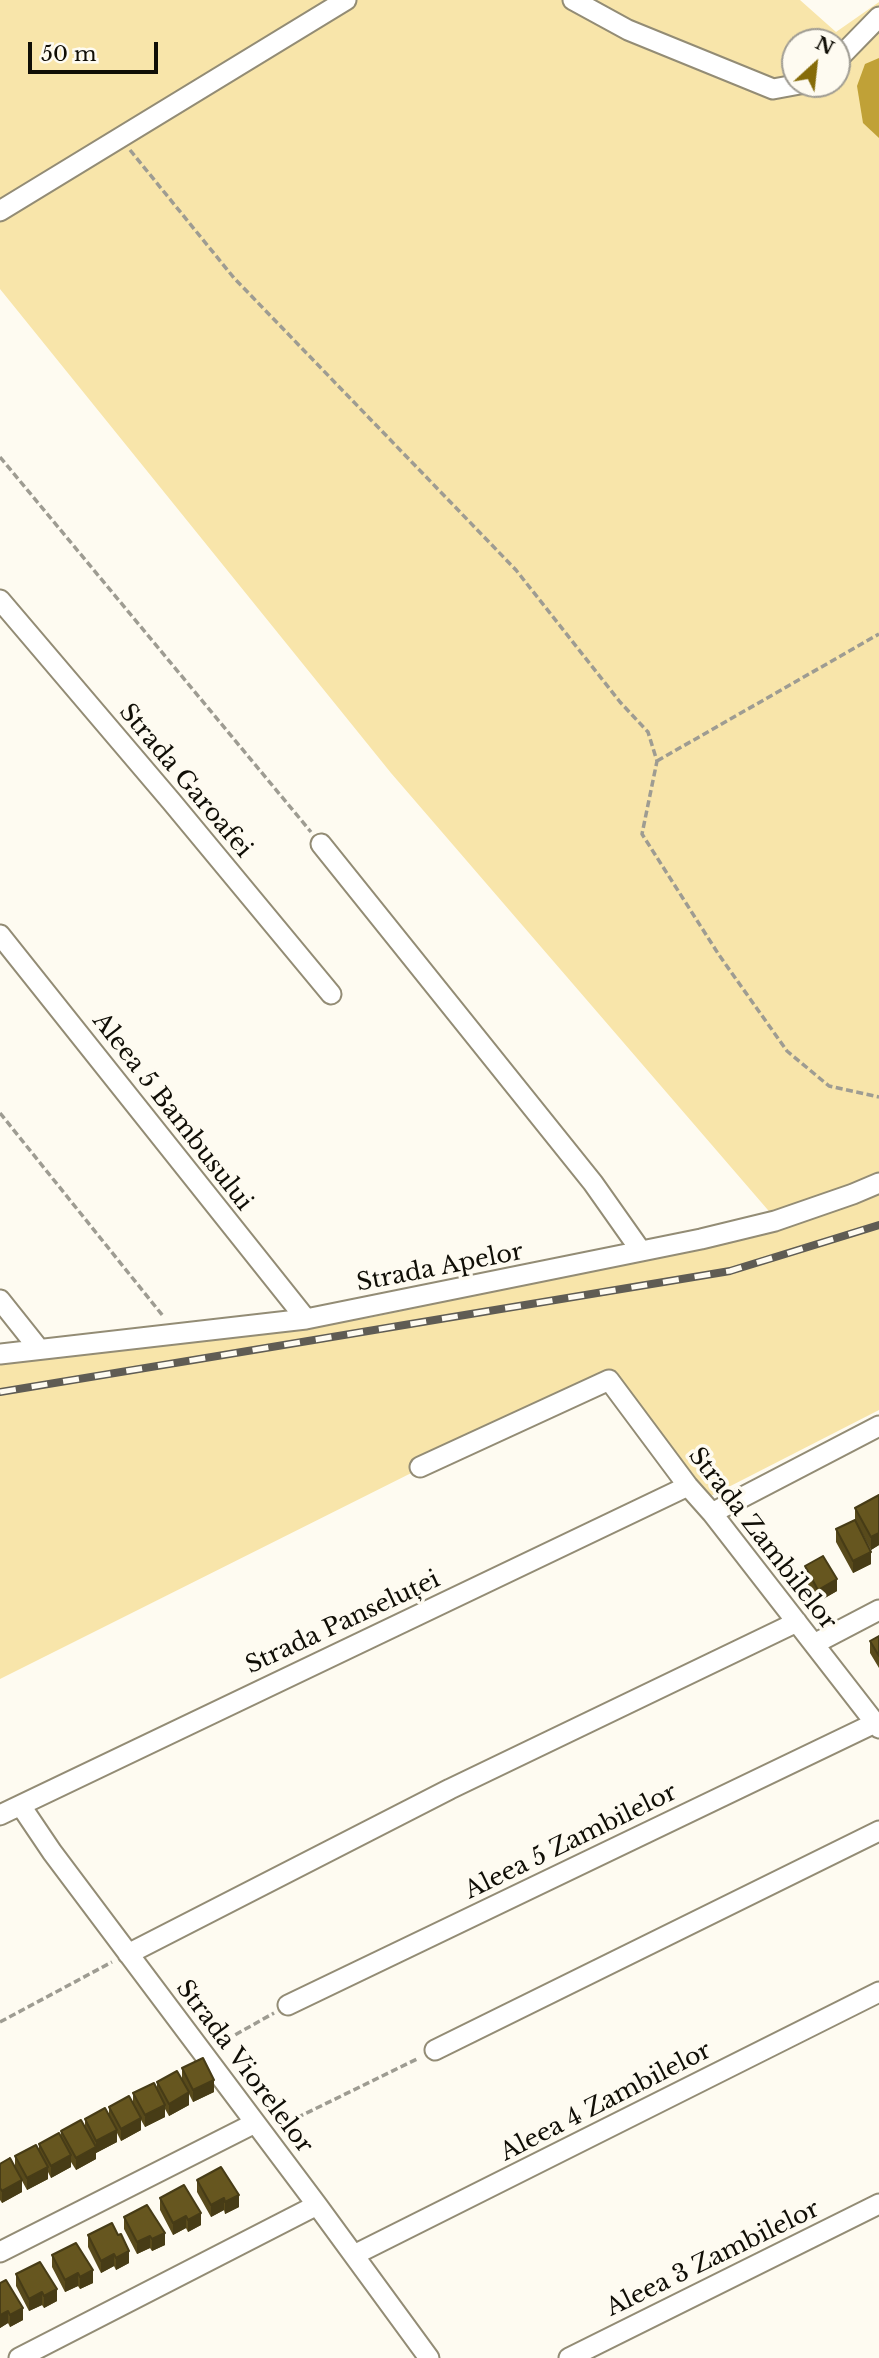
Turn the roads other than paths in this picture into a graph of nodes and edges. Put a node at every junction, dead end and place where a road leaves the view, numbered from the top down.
1 (346, 0) edge
2 (573, 0) edge
3 (879, 17) edge
4 (851, 46) edge
5 (781, 88) edge
6 (0, 211) edge
7 (0, 600) edge
8 (321, 844) road end
9 (0, 935) edge
10 (331, 993) dead end
11 (879, 1182) edge
12 (641, 1251) junction
13 (0, 1300) edge
14 (306, 1320) junction
15 (39, 1349) junction
16 (0, 1354) edge
17 (879, 1426) edge
18 (420, 1467) dead end
19 (688, 1486) junction
20 (712, 1513) junction
21 (879, 1610) edge
22 (797, 1622) junction
23 (814, 1644) junction
24 (877, 1726) edge
25 (21, 1807) junction
26 (0, 1815) edge
27 (879, 1831) edge
28 (128, 1954) junction
29 (879, 1992) edge
30 (288, 2005) road end
31 (435, 2050) road end
32 (259, 2128) junction
33 (879, 2204) edge
34 (317, 2205) junction
35 (0, 2252) edge
36 (354, 2255) junction
37 (19, 2358) edge
38 (429, 2358) edge
39 (569, 2358) edge

1 - 6 street
2 - 5 street
3 - 4 street
7 - 10 street, Strada Garoafei
8 - 12 street
9 - 14 street, Aleea 5 Bambusului
11 - 12 street, Strada Apelor
12 - 14 street, Strada Apelor
13 - 15 street
14 - 15 street, Strada Apelor
15 - 16 street, Strada Apelor
17 - 20 street
18 - 19 street, Strada Zambilelor
19 - 20 street, Strada Zambilelor
19 - 25 street, Strada Panseluței
20 - 22 street, Strada Zambilelor
21 - 23 street
22 - 23 street, Strada Zambilelor
22 - 28 street
23 - 24 street, Strada Zambilelor
24 - 30 street, Aleea 5 Zambilelor
25 - 26 street, Strada Panseluței
25 - 28 street, Strada Viorelelor
27 - 31 street
28 - 32 street, Strada Viorelelor
29 - 36 street, Aleea 4 Zambilelor
32 - 34 street, Strada Viorelelor
32 - 35 street
33 - 39 street, Aleea 3 Zambilelor
34 - 36 street, Strada Viorelelor
34 - 37 street
36 - 38 street, Strada Viorelelor

